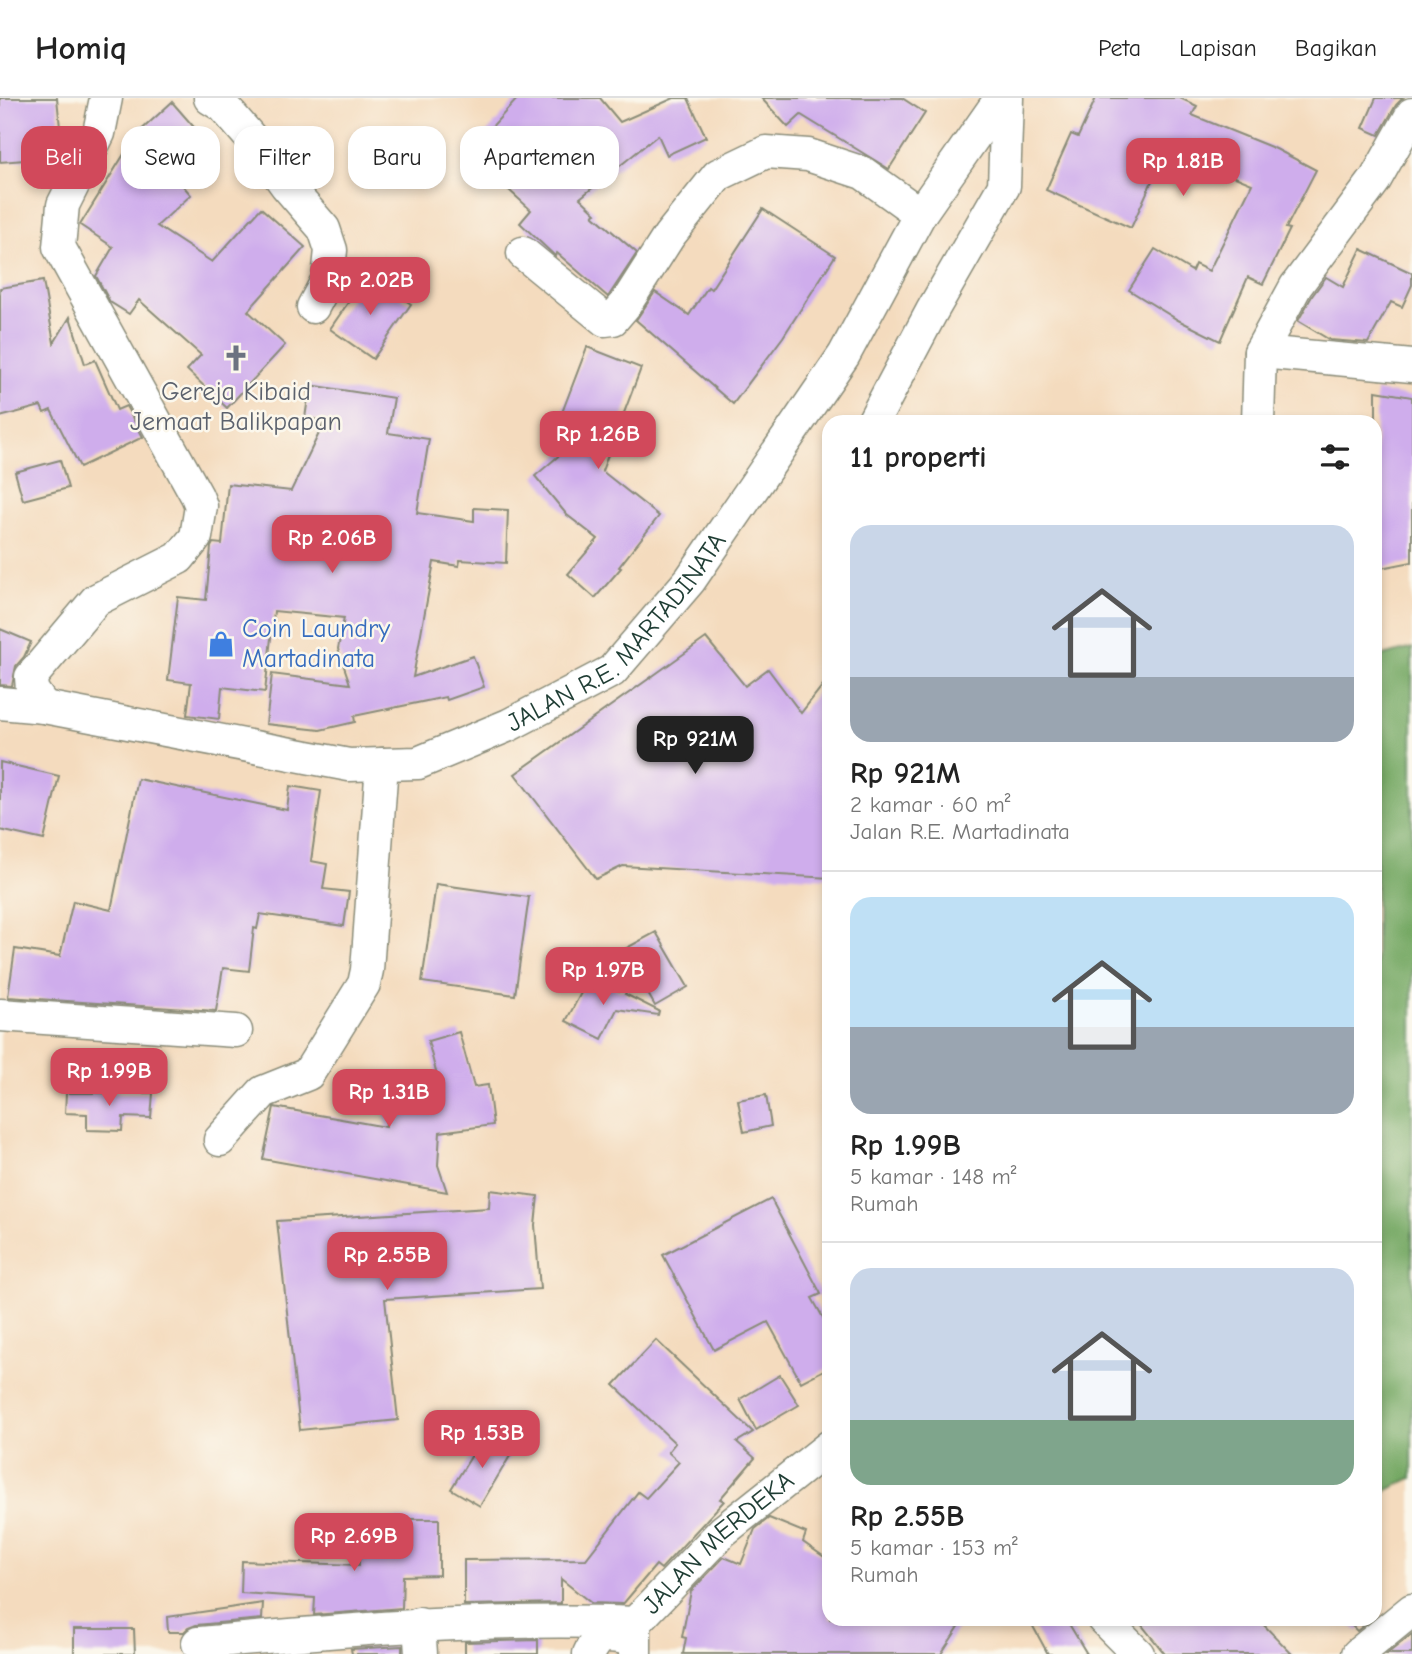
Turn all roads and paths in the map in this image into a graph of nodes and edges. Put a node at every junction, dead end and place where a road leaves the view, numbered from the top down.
1 (106, 98) edge
2 (210, 98) edge
3 (1001, 98) edge
4 (1007, 98) edge
5 (1409, 126) edge
6 (920, 214) junction
7 (523, 253) dead end
8 (313, 307) dead end
9 (1260, 352) junction
10 (1412, 366) edge
11 (877, 415) edge
12 (1258, 415) edge
13 (0, 703) edge
14 (44, 707) junction
15 (382, 764) junction
16 (0, 1015) edge
17 (236, 1031) dead end
18 (220, 1140) dead end
19 (822, 1452) edge
20 (1412, 1610) edge
21 (1110, 1626) edge
22 (420, 1639) edge
23 (635, 1639) edge
24 (198, 1643) dead end
25 (589, 1654) edge
26 (1138, 1654) edge
27 (1358, 1654) edge

1 - 14 street
2 - 8 street
3 - 6 street, JALAN R.E. MARTADINATA
4 - 11 street
5 - 9 street
6 - 7 street
6 - 15 street, JALAN R.E. MARTADINATA
9 - 10 street
9 - 12 street
13 - 14 street, JALAN R.E. MARTADINATA
14 - 15 street, JALAN R.E. MARTADINATA
15 - 18 street
16 - 17 street
19 - 23 street, JALAN MERDEKA
20 - 27 street
21 - 26 street
22 - 23 street
22 - 24 street
23 - 25 street

